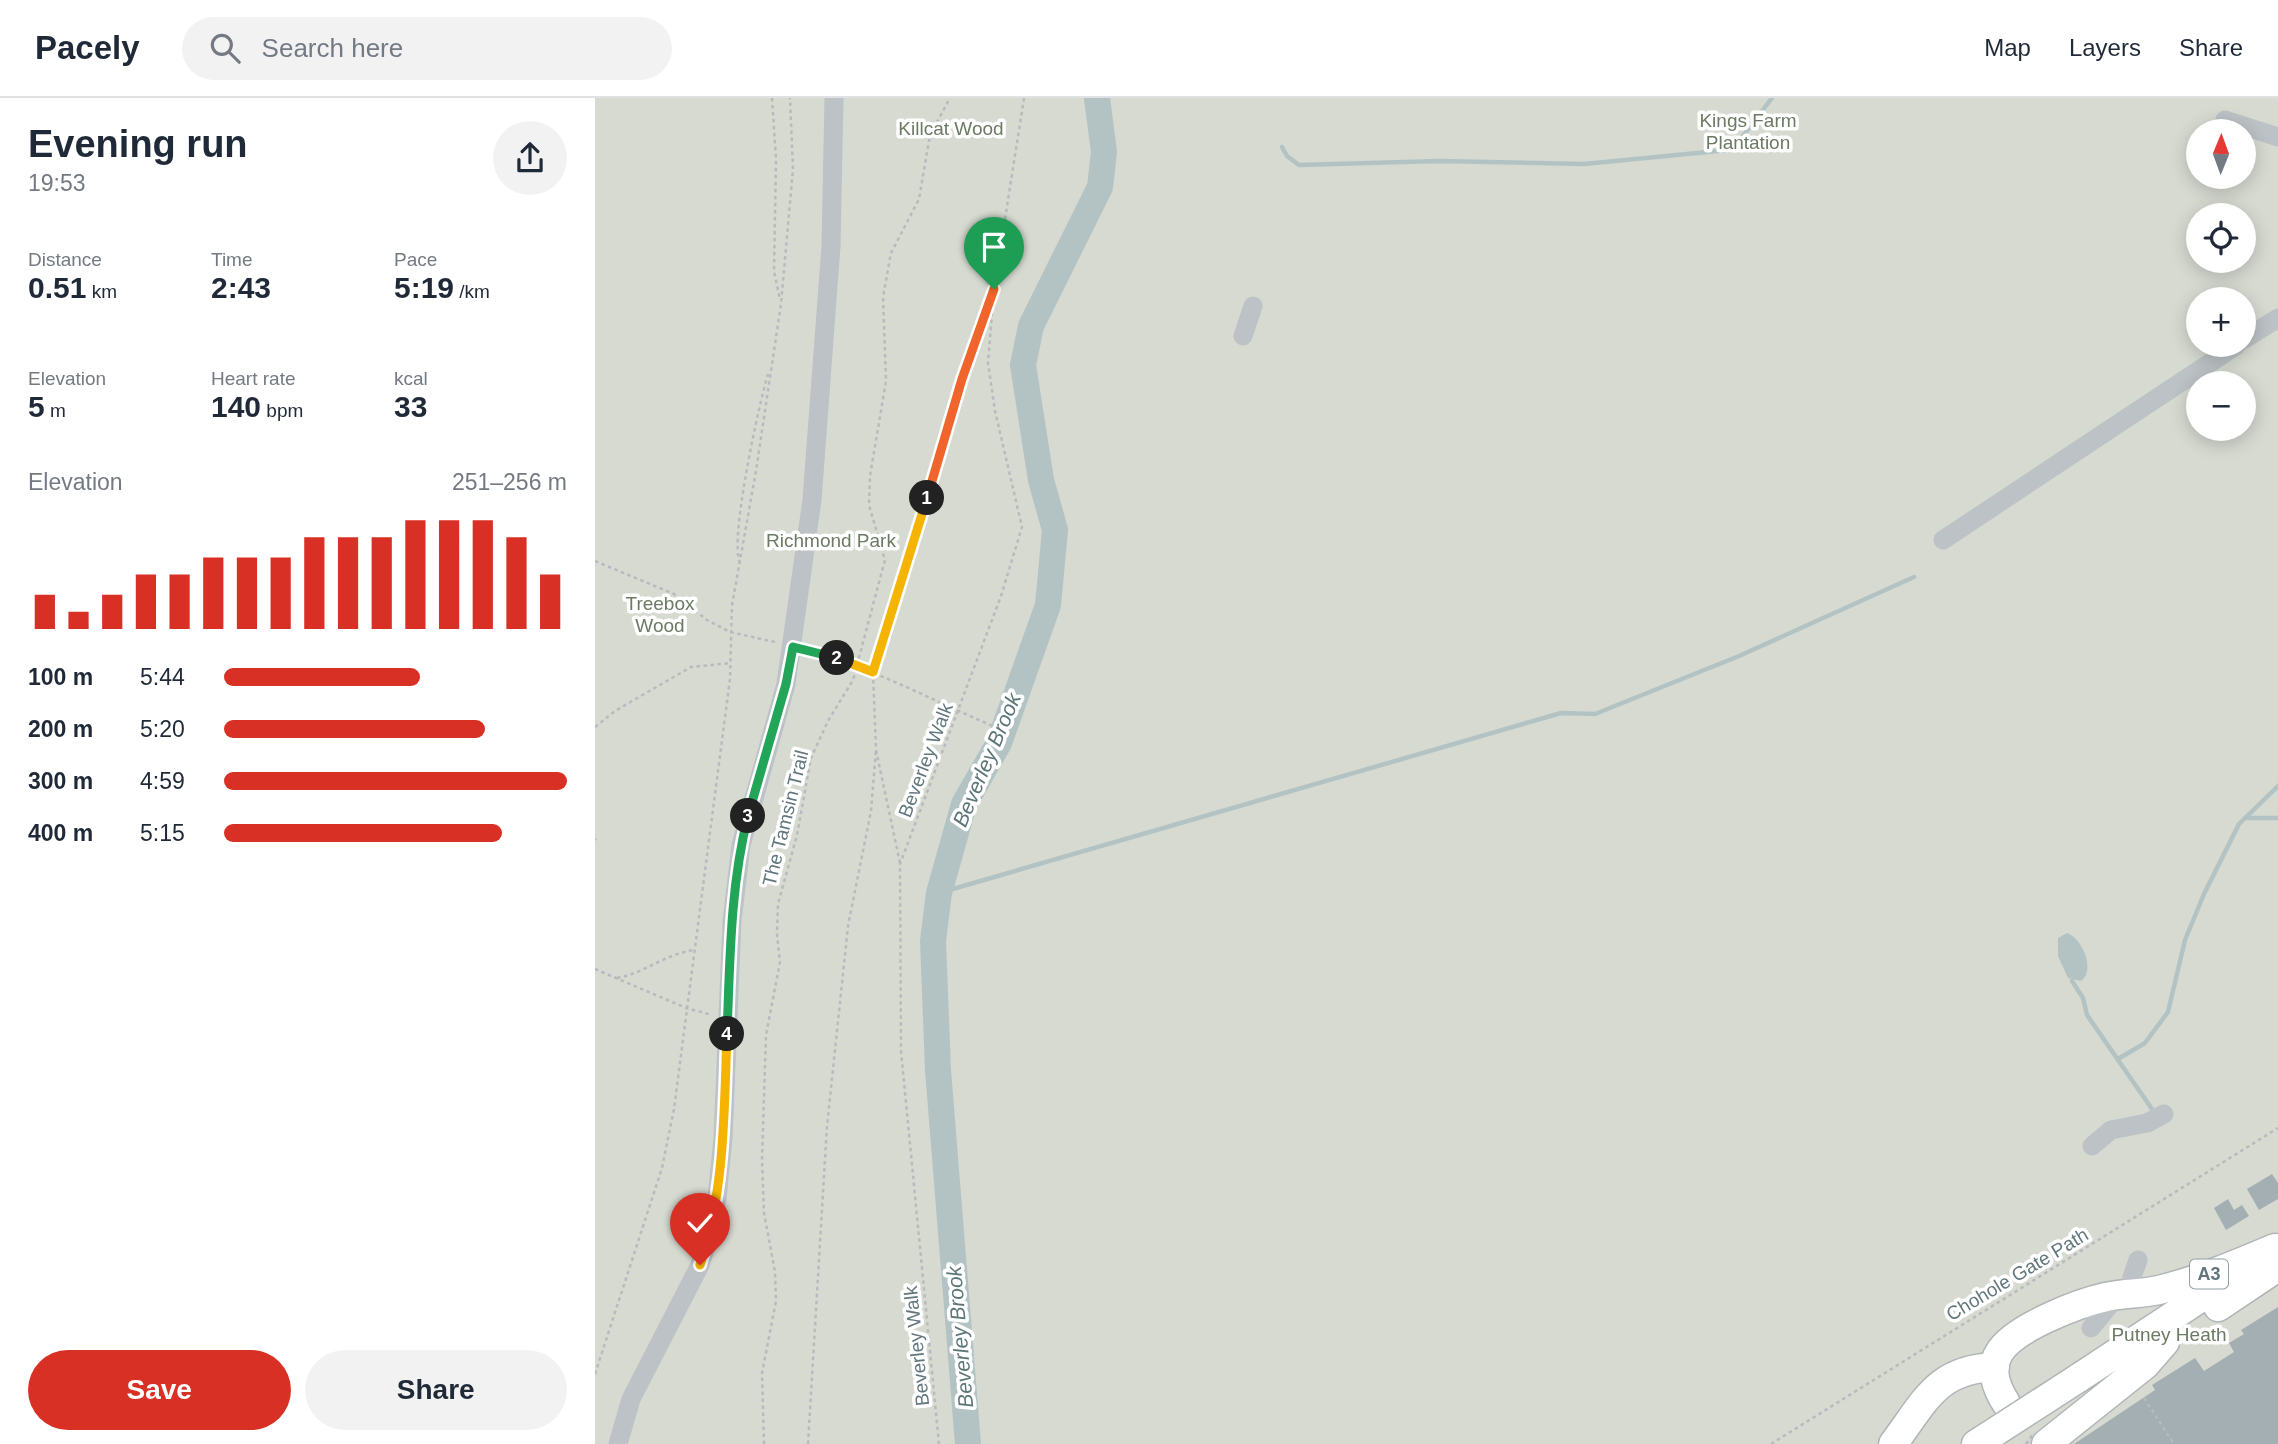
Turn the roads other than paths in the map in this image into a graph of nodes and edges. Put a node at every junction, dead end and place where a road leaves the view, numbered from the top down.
1 (834, 98) edge
2 (2256, 130) edge
3 (2278, 137) edge
4 (1253, 306) dead end
5 (2278, 318) edge
6 (2256, 332) edge
7 (1243, 336) dead end
8 (2219, 357) edge
9 (1943, 540) dead end
10 (2164, 1114) dead end
11 (2092, 1146) dead end
12 (2277, 1254) edge
13 (2139, 1260) dead end
14 (2120, 1295) junction
15 (2091, 1328) dead end
16 (1995, 1367) junction
17 (2080, 1396) junction
18 (2006, 1403) tunnel mouth
19 (1994, 1439) edge
20 (618, 1444) edge
21 (1893, 1444) edge
22 (2046, 1444) edge

1 - 20 street
2 - 3 street
4 - 7 street
5 - 6 street
8 - 9 street
10 - 11 street
12 - 14 highway, A3
12 - 17 highway, A3
12 - 17 highway, A3
13 - 14 street
14 - 15 street
14 - 16 highway, A3
16 - 18 highway
16 - 21 highway
17 - 19 highway, A3, bridge
17 - 22 highway, A3

